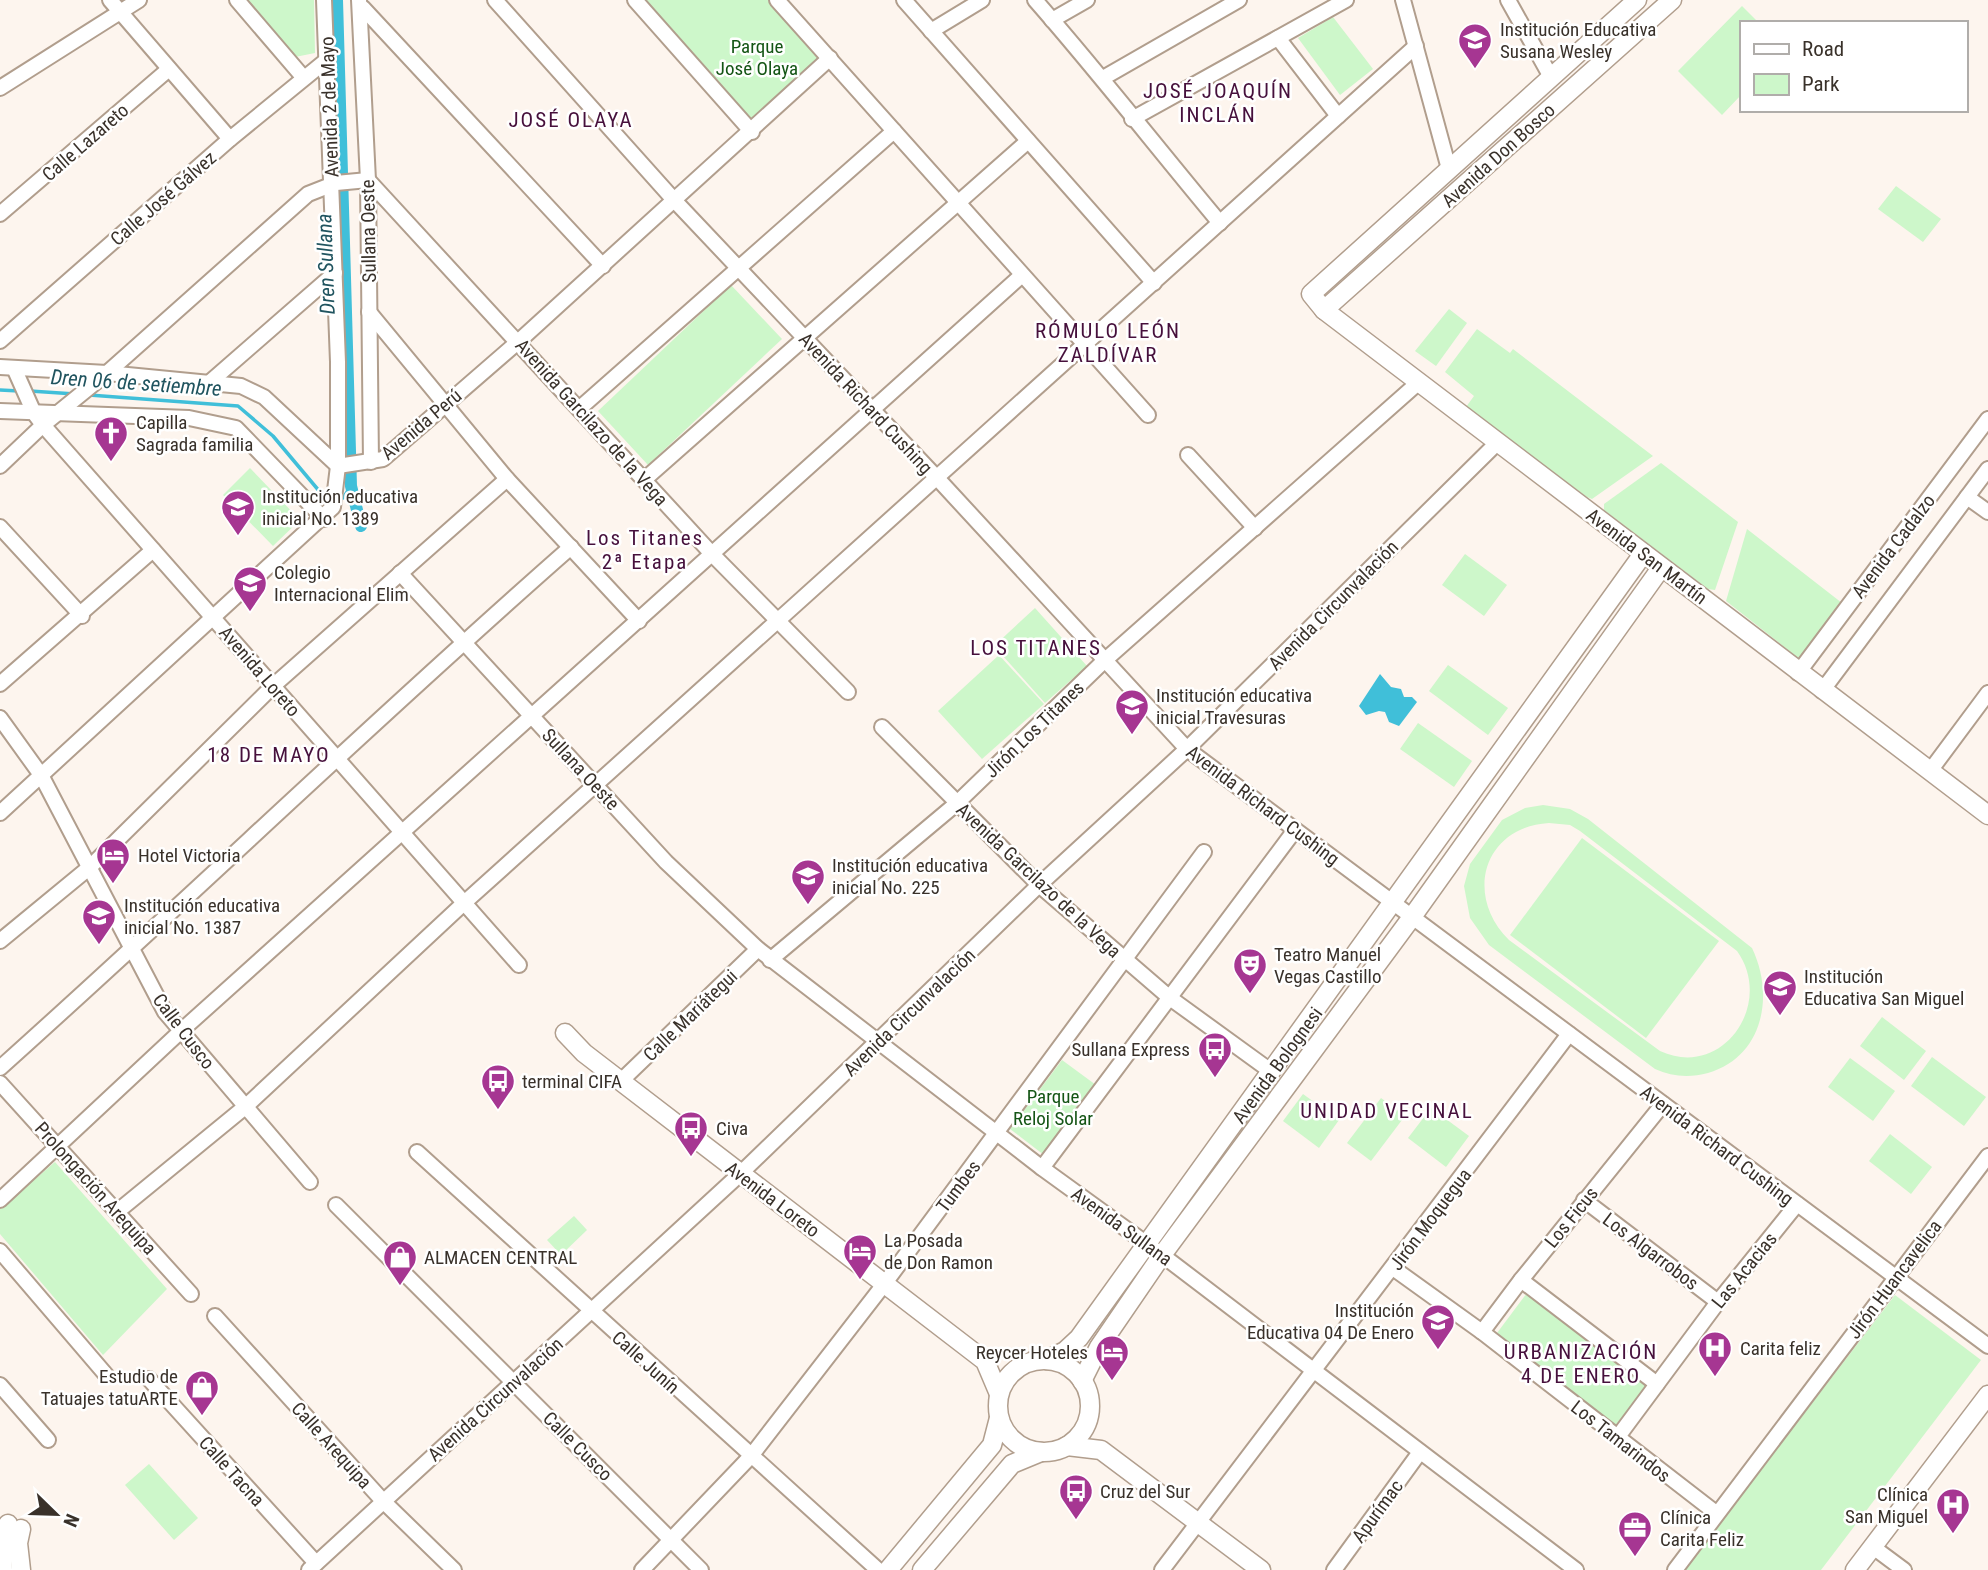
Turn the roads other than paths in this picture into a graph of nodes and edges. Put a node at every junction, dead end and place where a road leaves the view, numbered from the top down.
1 (139, 0) edge
2 (237, 0) edge
3 (324, 0) edge
4 (517, 0) edge
5 (635, 0) edge
6 (777, 0) edge
7 (904, 0) edge
8 (982, 0) edge
9 (1035, 0) edge
10 (1087, 0) edge
11 (1239, 0) edge
12 (1346, 0) edge
13 (1403, 0) edge
14 (1507, 0) edge
15 (1637, 0) edge
16 (1672, 0) edge
17 (363, 5) edge
18 (114, 6) edge
19 (500, 6) edge
20 (1052, 20) junction
21 (931, 31) junction
22 (1278, 38) junction
23 (1416, 46) junction
24 (830, 58) junction
25 (328, 59) junction
26 (169, 69) junction
27 (303, 77) junction
28 (1551, 77) junction
29 (1103, 78) junction
30 (0, 88) edge
31 (1338, 116) junction
32 (1132, 119) junction
33 (894, 131) junction
34 (752, 132) junction
35 (230, 139) junction
36 (1028, 141) junction
37 (1449, 169) junction
38 (363, 180) junction
39 (334, 184) junction
40 (674, 201) junction
41 (957, 202) junction
42 (0, 214) edge
43 (1220, 223) junction
44 (603, 266) junction
45 (738, 269) junction
46 (335, 273) junction
47 (1022, 275) junction
48 (1154, 283) junction
49 (1311, 294) joint
50 (1324, 310) junction
51 (369, 312) junction
52 (804, 337) junction
53 (0, 341) edge
54 (519, 341) junction
55 (1085, 345) junction
56 (7, 368) edge
57 (107, 373) junction
58 (210, 382) junction
59 (1419, 382) junction
60 (447, 403) junction
61 (580, 408) junction
62 (873, 410) junction
63 (0, 411) edge
64 (58, 412) junction
65 (1148, 415) dead end
66 (38, 419) junction
67 (1988, 419) edge
68 (1498, 442) junction
69 (1188, 455) dead end
70 (366, 463) junction
71 (0, 466) edge
72 (341, 466) junction
73 (1988, 469) edge
74 (507, 479) junction
75 (938, 479) junction
76 (645, 480) junction
77 (1967, 497) junction
78 (1988, 512) edge
79 (324, 519) junction
80 (0, 527) edge
81 (1255, 528) junction
82 (571, 547) junction
83 (153, 550) junction
84 (712, 554) junction
85 (1643, 554) junction
86 (1661, 568) junction
87 (400, 573) junction
88 (82, 616) junction
89 (214, 619) junction
90 (639, 621) junction
91 (779, 622) junction
92 (463, 641) junction
93 (1104, 661) junction
94 (1798, 673) junction
95 (0, 684) edge
96 (273, 686) junction
97 (1822, 691) junction
98 (848, 692) dead end
99 (1988, 693) edge
100 (0, 718) edge
101 (534, 718) junction
102 (882, 727) dead end
103 (1187, 749) junction
104 (337, 758) junction
105 (1930, 771) junction
106 (41, 775) junction
107 (597, 786) junction
108 (956, 804) junction
109 (0, 813) edge
110 (1988, 815) edge
111 (1295, 830) junction
112 (402, 833) junction
113 (1204, 852) dead end
114 (90, 867) junction
115 (676, 872) joint
116 (1038, 885) junction
117 (1394, 903) junction
118 (464, 904) junction
119 (1412, 917) junction
120 (0, 941) edge
121 (758, 949) junction
122 (131, 950) junction
123 (770, 960) junction
124 (1126, 961) junction
125 (519, 965) dead end
126 (1170, 998) junction
127 (181, 1031) junction
128 (565, 1033) dead end
129 (1569, 1034) junction
130 (879, 1042) junction
131 (0, 1068) edge
132 (1272, 1072) junction
133 (622, 1080) junction
134 (0, 1083) edge
135 (1663, 1104) junction
136 (244, 1107) junction
137 (997, 1133) junction
138 (60, 1146) junction
139 (417, 1152) dead end
140 (1988, 1156) edge
141 (1042, 1168) junction
142 (740, 1174) junction
143 (310, 1182) dead end
144 (0, 1200) edge
145 (1584, 1200) junction
146 (1797, 1204) junction
147 (336, 1205) dead end
148 (118, 1211) junction
149 (1155, 1249) junction
150 (0, 1251) edge
151 (1393, 1268) junction
152 (1896, 1278) junction
153 (1521, 1280) junction
154 (885, 1283) junction
155 (191, 1294) dead end
156 (1718, 1301) junction
157 (590, 1312) junction
158 (215, 1316) dead end
159 (1482, 1332) junction
160 (1988, 1346) edge
161 (1046, 1360) junction
162 (985, 1361) junction
163 (1026, 1364) junction
164 (1314, 1371) junction
165 (107, 1376) dead end
166 (149, 1379) dead end
167 (1082, 1381) junction
168 (514, 1382) junction
169 (1657, 1384) junction
170 (0, 1385) edge
171 (999, 1394) junction
172 (1988, 1395) edge
173 (999, 1418) junction
174 (1088, 1418) junction
175 (1617, 1438) junction
176 (48, 1440) dead end
177 (1067, 1446) junction
178 (1101, 1450) junction
179 (1041, 1452) junction
180 (1420, 1452) junction
181 (751, 1456) junction
182 (383, 1501) junction
183 (1716, 1513) junction
184 (1199, 1522) junction
185 (10, 1525) edge
186 (670, 1538) junction
187 (1873, 1547) junction
188 (313, 1567) edge
189 (3, 1570) edge
190 (21, 1570) edge
191 (454, 1570) edge
192 (642, 1570) edge
193 (701, 1570) edge
194 (878, 1570) edge
195 (888, 1570) edge
196 (922, 1570) edge
197 (1162, 1570) edge
198 (1261, 1570) edge
199 (1334, 1570) edge
200 (1576, 1570) edge
201 (1675, 1570) edge
202 (1855, 1570) edge
203 (1904, 1570) edge

1 - 18 street
2 - 27 street
3 - 25 street, Avenida 2 de Mayo
4 - 19 street
5 - 34 street
6 - 24 street
7 - 21 street
8 - 21 street
9 - 20 street
10 - 20 street
11 - 29 street
12 - 22 street
13 - 23 street
14 - 28 street
15 - 28 main road, Avenida Don Bosco
16 - 50 main road, Avenida Don Bosco
17 - 38 street, Sullana Oeste
17 - 44 street
18 - 26 street
18 - 30 street
19 - 40 street, Avenida Richard Cushing
20 - 29 street
21 - 36 street
22 - 31 street
22 - 32 street
23 - 31 street
23 - 37 street
24 - 33 street
24 - 34 street, Avenida Perú
25 - 27 street, Calle José Gálvez
25 - 39 street, Avenida 2 de Mayo
26 - 35 street
26 - 42 street, Calle Lazareto
27 - 35 street, Calle José Gálvez
28 - 37 main road, Avenida Don Bosco
29 - 32 street
31 - 43 street
32 - 43 street
33 - 41 street
33 - 45 street
34 - 40 street, Avenida Perú
35 - 53 street, Calle José Gálvez
36 - 41 street
36 - 48 street
37 - 49 main road, Avenida Don Bosco
38 - 39 street
38 - 51 street, Sullana Oeste
38 - 54 street, Avenida Garcilazo de la Vega
39 - 46 street, Avenida 2 de Mayo
39 - 57 street
40 - 44 street, Avenida Perú
40 - 45 street, Avenida Richard Cushing
41 - 47 street
41 - 52 street
43 - 48 street
44 - 54 street, Avenida Perú
45 - 52 street, Avenida Richard Cushing
45 - 61 street
46 - 58 street
46 - 72 street, Avenida 2 de Mayo
47 - 55 street
47 - 62 street
48 - 55 street
49 - 50 main road, Avenida San Martín
50 - 59 main road, Avenida San Martín
51 - 60 street
51 - 70 street, Sullana Oeste
52 - 62 street, Avenida Richard Cushing
52 - 76 street
54 - 60 street, Avenida Perú
54 - 61 street, Avenida Garcilazo de la Vega
55 - 65 street
55 - 75 street
56 - 57 street
56 - 66 street, Avenida Loreto
57 - 58 street
57 - 64 street
58 - 72 street
59 - 68 main road, Avenida San Martín
59 - 81 street, Jirón Los Titanes
60 - 70 street, Avenida Perú
60 - 74 street
61 - 76 street, Avenida Garcilazo de la Vega
62 - 75 street, Avenida Richard Cushing
62 - 84 street
63 - 66 street
64 - 66 street
64 - 79 street
66 - 71 street
66 - 83 street, Avenida Loreto
67 - 94 street, Avenida Cadalzo
68 - 85 main road, Avenida San Martín
68 - 103 street, Avenida Circunvalación
69 - 81 street
70 - 72 street, Avenida Perú
72 - 79 street
73 - 77 street, Avenida Cadalzo
74 - 82 street
74 - 87 street
75 - 91 street
75 - 93 street, Avenida Richard Cushing
76 - 84 street, Avenida Garcilazo de la Vega
77 - 78 street
77 - 97 street, Avenida Cadalzo
79 - 89 street
80 - 88 street
81 - 93 street, Jirón Los Titanes
82 - 90 street
82 - 92 street
83 - 88 street
83 - 89 street, Avenida Loreto
84 - 90 street
84 - 91 street, Avenida Garcilazo de la Vega
85 - 86 main road, Avenida San Martín
85 - 117 main road, Avenida Bolognesi
86 - 94 main road, Avenida San Martín
86 - 119 main road, Avenida Bolognesi
87 - 92 street, Sullana Oeste
87 - 96 street
88 - 95 street
89 - 96 street, Avenida Loreto
89 - 106 street
90 - 101 street
91 - 98 street, Avenida Garcilazo de la Vega
91 - 107 street
92 - 101 street, Sullana Oeste
92 - 104 street
93 - 103 street, Avenida Richard Cushing
93 - 108 street, Jirón Los Titanes
94 - 97 main road, Avenida San Martín
96 - 104 street, Avenida Loreto
96 - 114 street
97 - 105 main road, Avenida San Martín
99 - 105 street
100 - 106 street, Calle Cusco
101 - 107 street, Sullana Oeste
101 - 112 street
102 - 108 street, Avenida Garcilazo de la Vega
103 - 111 street, Avenida Richard Cushing
103 - 116 street, Avenida Circunvalación
104 - 112 street, Avenida Loreto
104 - 122 street
105 - 110 main road, Avenida San Martín
106 - 109 street
106 - 114 street, Calle Cusco
107 - 115 street, Sullana Oeste
107 - 118 street
108 - 116 street, Avenida Garcilazo de la Vega
108 - 123 street, Jirón Los Titanes
111 - 117 street, Avenida Richard Cushing
111 - 126 street
112 - 118 street, Avenida Loreto
112 - 127 street
113 - 124 street, Tumbes
114 - 120 street
114 - 122 street, Calle Cusco
115 - 121 street, Avenida Sullana
116 - 124 street, Avenida Garcilazo de la Vega
116 - 130 street, Avenida Circunvalación
117 - 119 street, Avenida Richard Cushing
117 - 132 main road, Avenida Bolognesi
118 - 125 street, Avenida Loreto
118 - 136 street
119 - 129 street, Avenida Richard Cushing
119 - 149 main road, Avenida Bolognesi
121 - 123 street, Avenida Sullana
121 - 133 street, Calle Mariátegui
122 - 127 street, Calle Cusco
122 - 131 street
123 - 130 street, Avenida Sullana
124 - 126 street, Avenida Garcilazo de la Vega
124 - 137 street, Tumbes
126 - 132 street, Avenida Garcilazo de la Vega
126 - 141 street
127 - 136 street, Calle Cusco
127 - 138 street
128 - 133 main road, Avenida Loreto
129 - 135 street, Avenida Richard Cushing
129 - 151 street, Jirón Moquegua
130 - 137 street, Avenida Sullana
130 - 142 street, Avenida Circunvalación
132 - 149 main road, Avenida Bolognesi
133 - 142 main road, Avenida Loreto
134 - 138 street, Prolongación Arequipa
135 - 145 street, Los Ficus
135 - 146 street, Avenida Richard Cushing
136 - 143 street, Calle Cusco
136 - 148 street
137 - 141 street, Avenida Sullana
137 - 154 street, Tumbes
138 - 144 street
138 - 148 street, Prolongación Arequipa
139 - 157 street, Calle Junín
140 - 152 street, Jirón Huancavelica
141 - 149 street, Avenida Sullana
142 - 154 main road, Avenida Loreto
142 - 157 street, Avenida Circunvalación
145 - 153 street, Los Ficus
145 - 156 street, Los Algarrobos
146 - 152 street, Avenida Richard Cushing
146 - 156 street, Las Acacias
147 - 168 street, Calle Cusco
148 - 155 street, Prolongación Arequipa
149 - 161 main road, Avenida Bolognesi
149 - 164 street, Avenida Sullana
149 - 167 main road, Avenida Bolognesi
150 - 165 street
151 - 159 street, Los Tamarindos
151 - 164 street, Jirón Moquegua
152 - 160 street, Avenida Richard Cushing
152 - 183 street, Jirón Huancavelica
153 - 159 street, Los Ficus
153 - 169 street
154 - 162 main road, Avenida Loreto
154 - 181 street, Tumbes
156 - 169 street, Las Acacias
157 - 168 street, Avenida Circunvalación
157 - 181 street, Calle Junín
158 - 182 street, Calle Arequipa
159 - 175 street, Los Tamarindos
161 - 163 main road
161 - 167 main road
162 - 163 main road
162 - 171 main road, Avenida Loreto
163 - 171 main road
164 - 180 street, Avenida Sullana
164 - 184 street, Jirón Moquegua
166 - 188 street, Calle Tacna
167 - 174 main road
168 - 182 street, Avenida Circunvalación
168 - 186 street, Calle Cusco
169 - 175 street, Las Acacias
170 - 176 street
171 - 173 main road
172 - 187 main road
173 - 179 main road
173 - 195 main road
174 - 177 main road
174 - 178 main road
175 - 183 street, Los Tamarindos
177 - 178 main road
177 - 179 main road
178 - 184 main road
179 - 196 main road
180 - 199 street, Apurímac
180 - 200 street, Avenida Sullana
181 - 186 street, Tumbes
181 - 194 street, Calle Junín
182 - 188 street, Avenida Circunvalación
182 - 191 street, Calle Arequipa
183 - 201 street, Jirón Huancavelica
184 - 197 street, Jirón Moquegua
184 - 198 main road
185 - 189 main road
185 - 190 main road
186 - 192 street, Tumbes
186 - 193 street, Calle Cusco
187 - 202 main road
187 - 203 street

